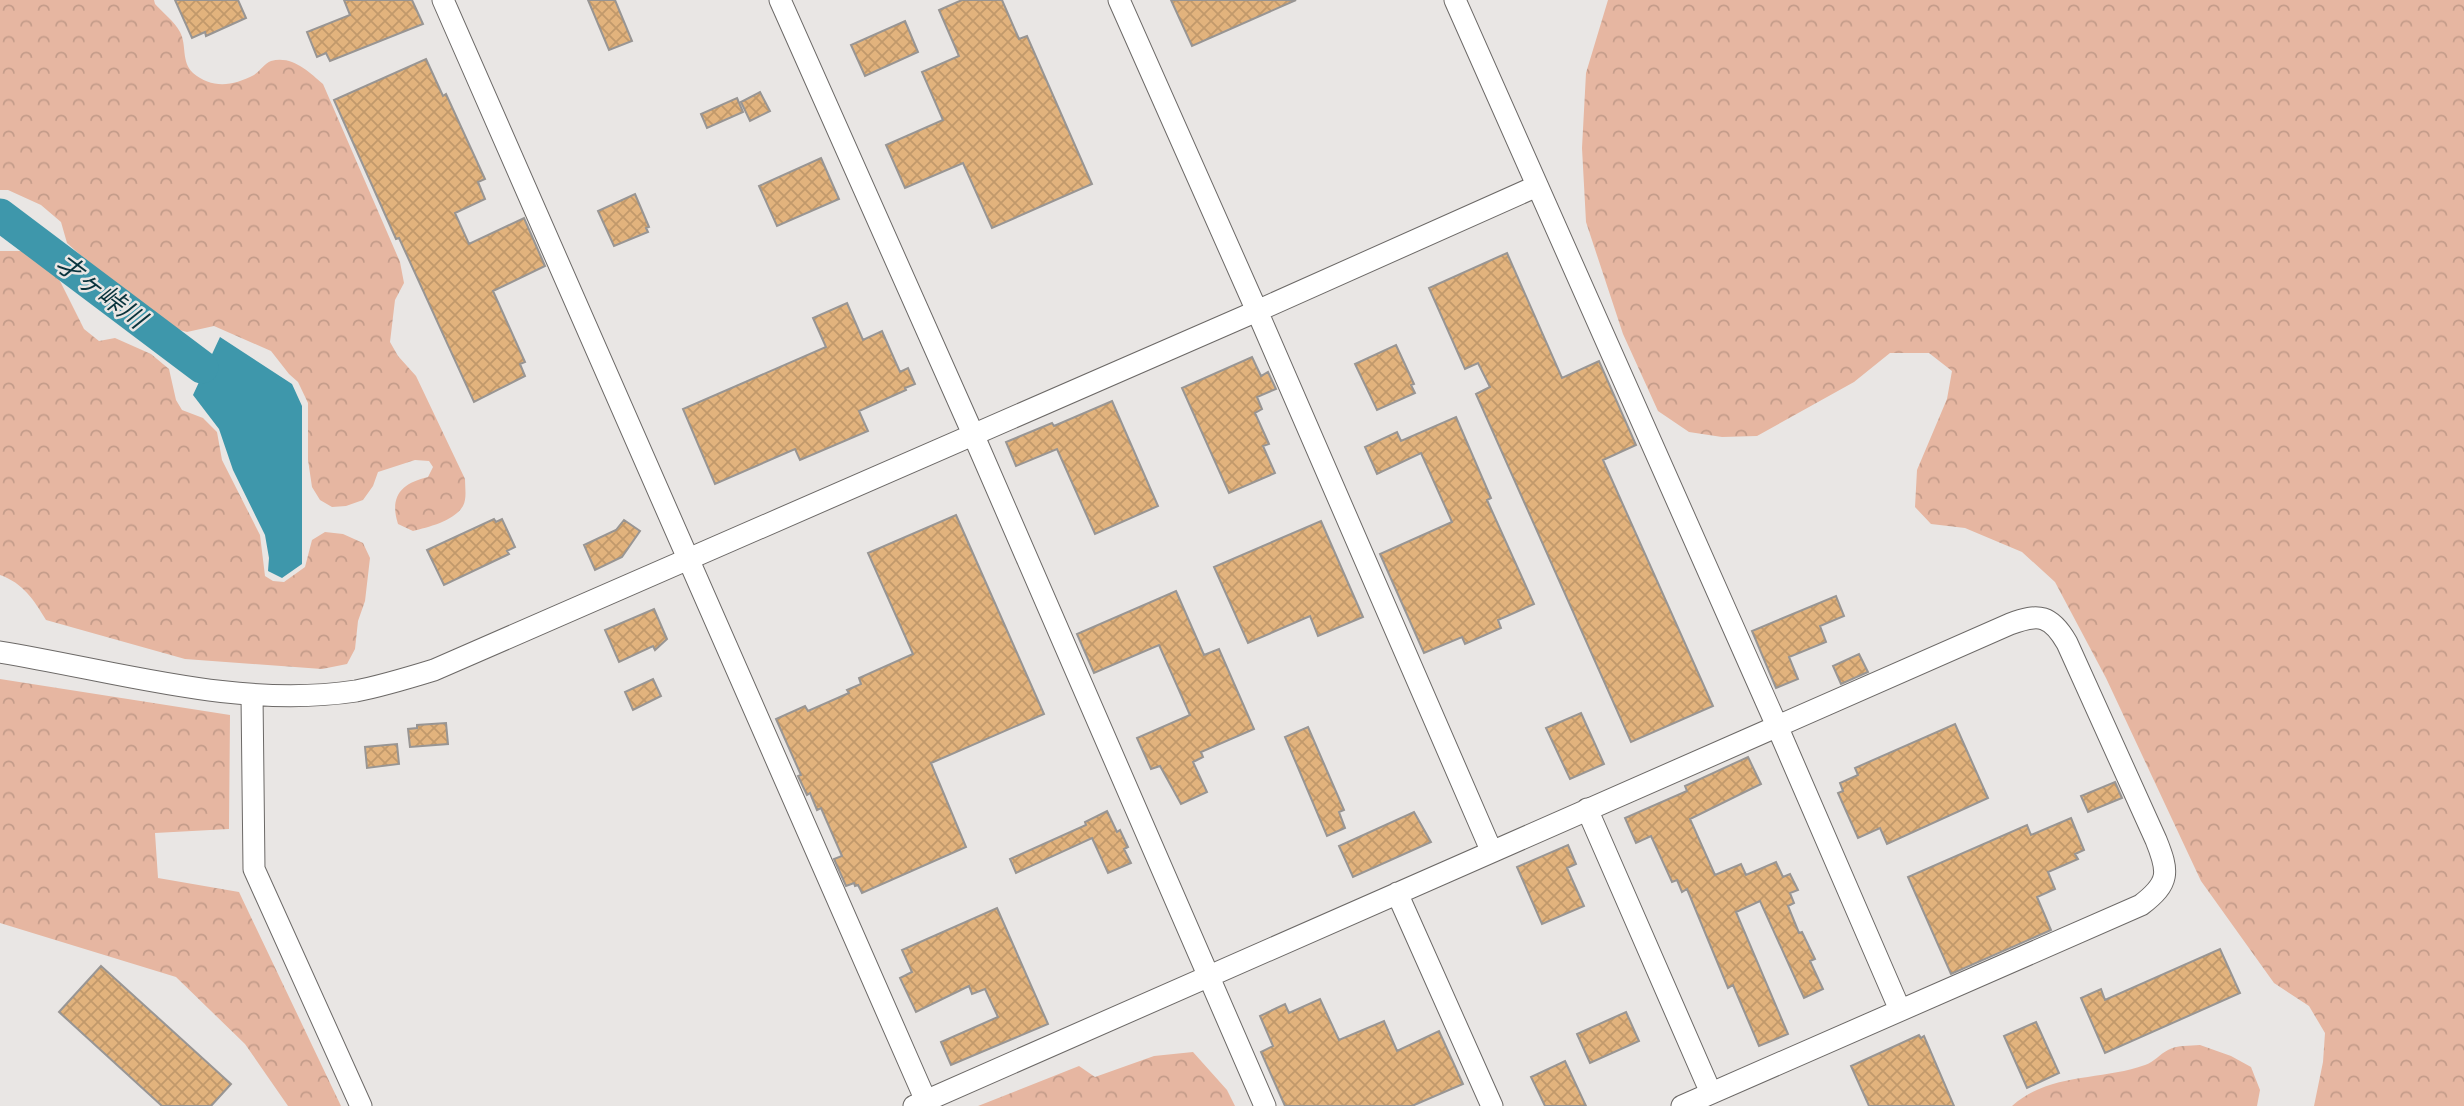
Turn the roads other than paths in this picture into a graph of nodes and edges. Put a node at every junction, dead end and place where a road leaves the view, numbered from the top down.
1 (443, 0) edge
2 (780, 0) edge
3 (1119, 0) edge
4 (1455, 0) edge
5 (1537, 186) junction
6 (1257, 311) junction
7 (973, 434) junction
8 (690, 559) junction
9 (0, 652) edge
10 (252, 695) junction
11 (1777, 726) junction
12 (1587, 809) junction
13 (1491, 850) junction
14 (1397, 892) junction
15 (1209, 977) junction
16 (1900, 1010) junction
17 (1711, 1093) junction
18 (920, 1103) edge
19 (361, 1106) edge
20 (1265, 1106) edge
21 (1492, 1106) edge
22 (1682, 1106) edge

1 - 8 street
2 - 7 street
3 - 6 street
4 - 5 street
5 - 6 street
5 - 11 street
6 - 7 street
6 - 13 street
7 - 8 street
7 - 15 street
8 - 10 street
8 - 18 street
9 - 10 street
10 - 19 street
11 - 12 street
11 - 16 street
11 - 16 street
12 - 13 street
12 - 17 street
13 - 14 street
14 - 15 street
14 - 21 street
15 - 18 street
15 - 20 street
16 - 17 street
17 - 22 street

